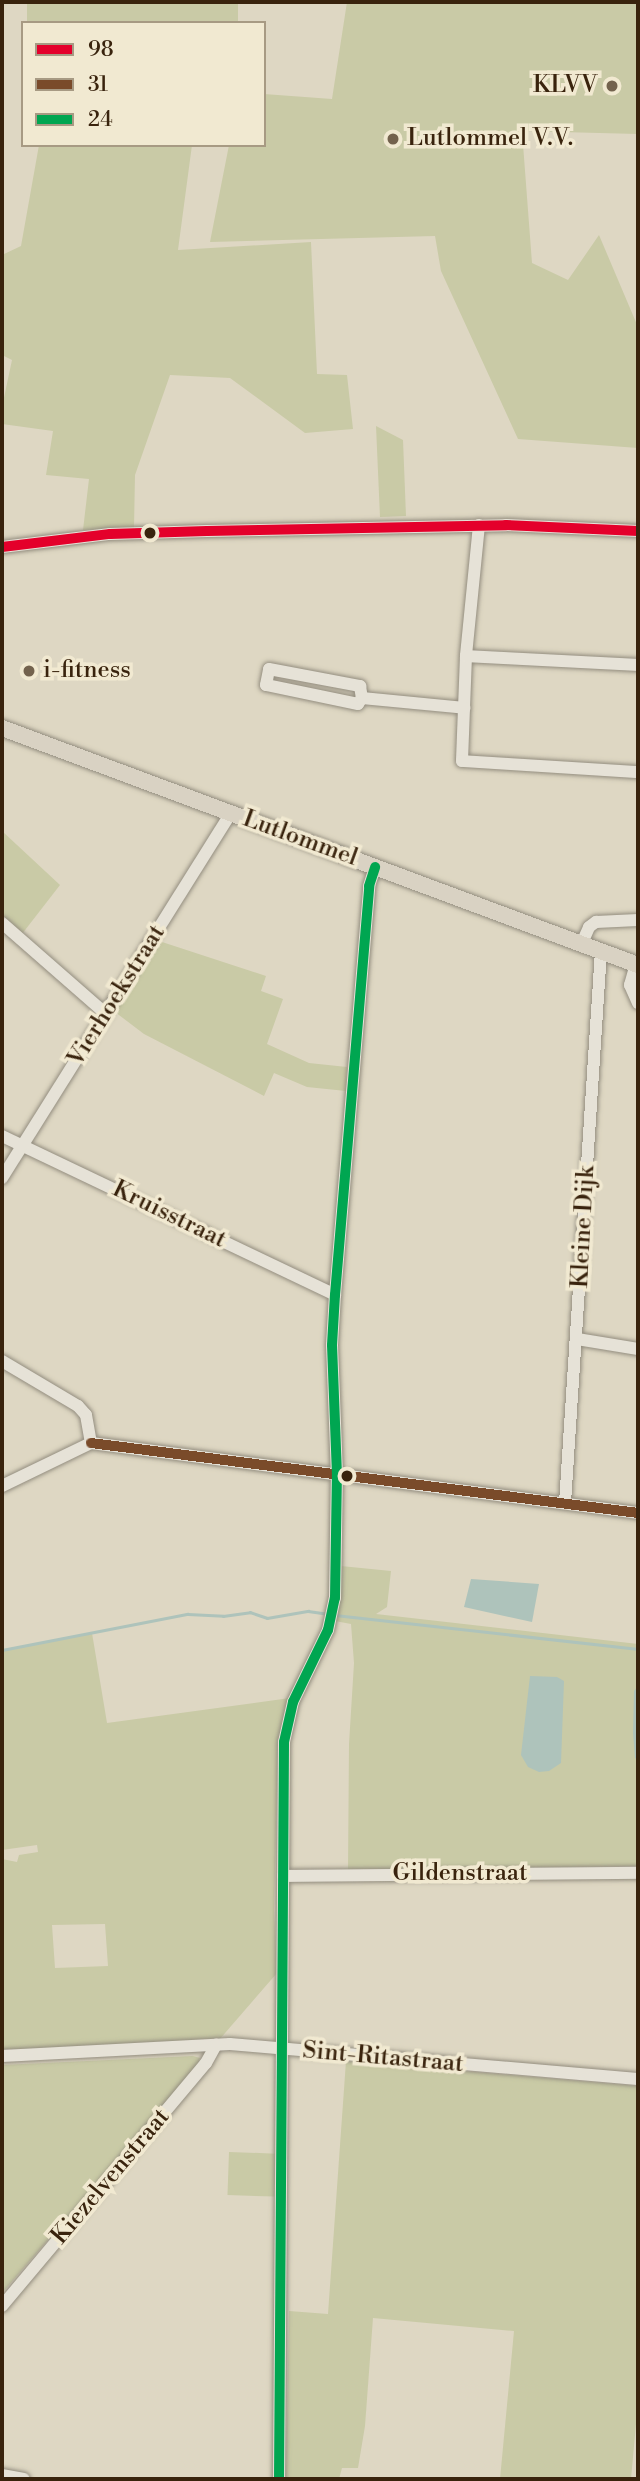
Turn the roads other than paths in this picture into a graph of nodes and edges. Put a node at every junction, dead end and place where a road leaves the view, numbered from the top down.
1 (479, 525) junction
2 (638, 531) edge
3 (2, 547) edge
4 (466, 656) junction
5 (638, 665) edge
6 (362, 698) junction
7 (465, 708) junction
8 (2, 728) edge
9 (638, 772) edge
10 (231, 813) junction
11 (375, 867) junction
12 (638, 919) edge
13 (2, 923) edge
14 (582, 943) junction
15 (601, 951) junction
16 (637, 964) edge
17 (638, 1003) edge
18 (106, 1014) junction
19 (2, 1136) edge
20 (23, 1145) junction
21 (2, 1178) edge
22 (335, 1295) junction
23 (577, 1339) junction
24 (638, 1349) edge
25 (2, 1361) edge
26 (91, 1443) junction
27 (338, 1475) junction
28 (2, 1486) edge
29 (565, 1503) junction
30 (638, 1513) edge
31 (638, 1873) edge
32 (283, 1876) junction
33 (216, 2045) junction
34 (282, 2049) junction
35 (2, 2056) edge
36 (638, 2079) edge
37 (2, 2306) edge
38 (2, 2475) edge
39 (24, 2479) edge
40 (279, 2479) edge

1 - 2 street
1 - 3 street
1 - 4 street
4 - 5 street
4 - 7 street
6 - 6 street
6 - 7 street
7 - 9 street
8 - 10 main road, Lutlommel
10 - 11 main road, Lutlommel
10 - 18 street, Vierhoekstraat
11 - 14 main road, Lutlommel
11 - 22 street
12 - 14 street
13 - 18 street
14 - 15 main road, Lutlommel
15 - 16 main road, Lutlommel
15 - 23 street, Kleine Dijk
16 - 17 street
18 - 20 street, Vierhoekstraat
19 - 20 street, Kruisstraat
20 - 21 street, Vierhoekstraat
20 - 22 street, Kruisstraat
22 - 27 street
23 - 24 street
23 - 29 street, Kleine Dijk
25 - 26 street
26 - 27 street
26 - 28 street
27 - 29 street
27 - 32 street
29 - 30 street
31 - 32 street, Gildenstraat
32 - 34 street
33 - 34 street, Sint-Ritastraat
33 - 35 street, Sint-Ritastraat
33 - 37 street, Kiezelvenstraat
34 - 36 street, Sint-Ritastraat
34 - 40 street
38 - 39 street

